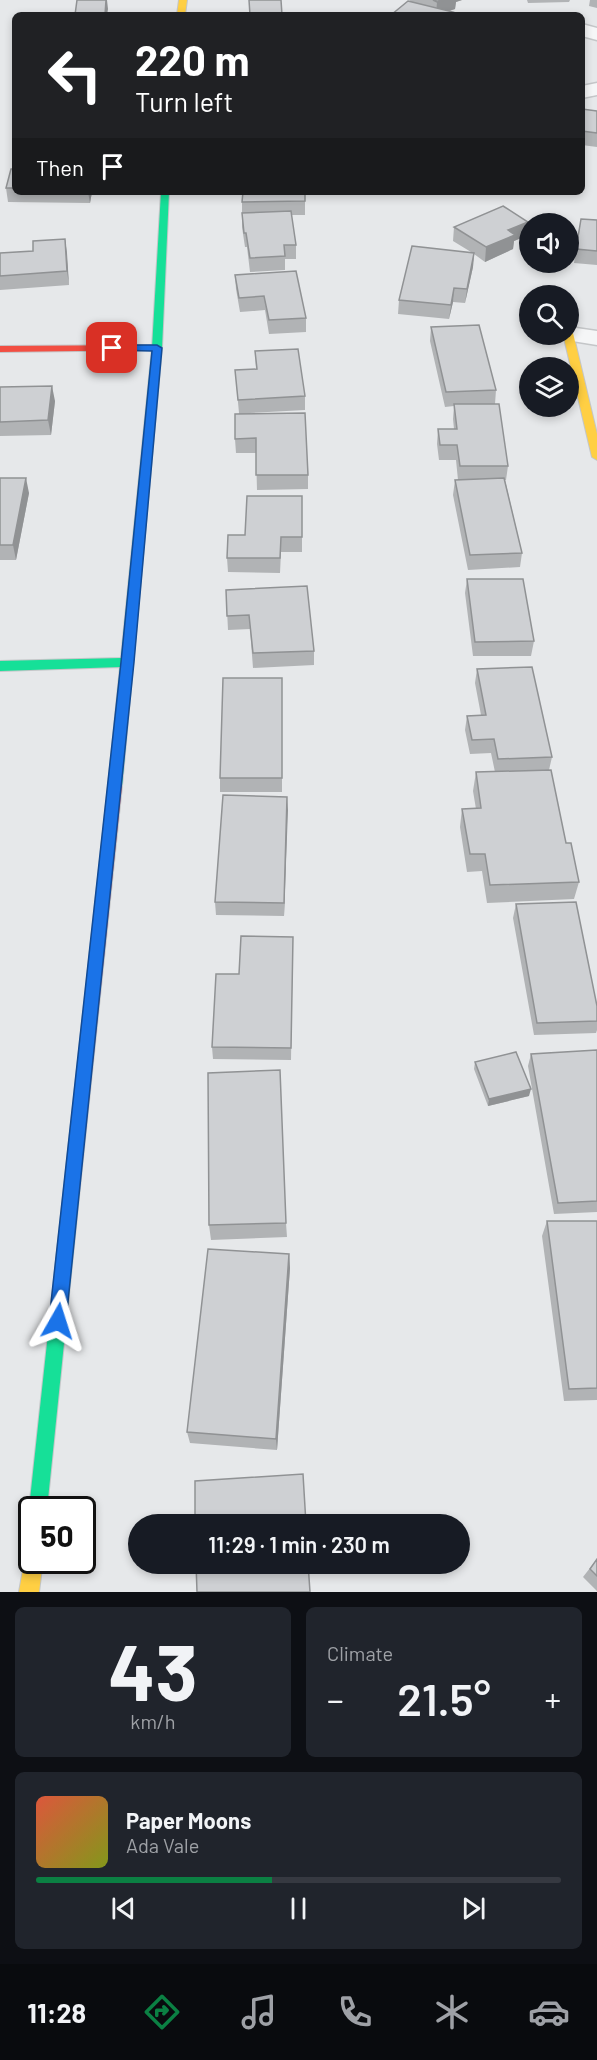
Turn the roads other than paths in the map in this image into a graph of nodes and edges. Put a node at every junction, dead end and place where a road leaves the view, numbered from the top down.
1 (165, 195) edge
2 (579, 335) edge
3 (597, 338) edge
4 (571, 345) edge
5 (157, 348) junction
6 (0, 349) edge
7 (597, 458) edge
8 (128, 662) junction
9 (0, 666) edge
10 (39, 1496) edge
11 (31, 1574) edge
12 (29, 1592) edge

1 - 5 main road
2 - 3 street
4 - 7 main road
5 - 6 main road
5 - 8 main road
8 - 9 main road
8 - 10 main road
11 - 12 main road

